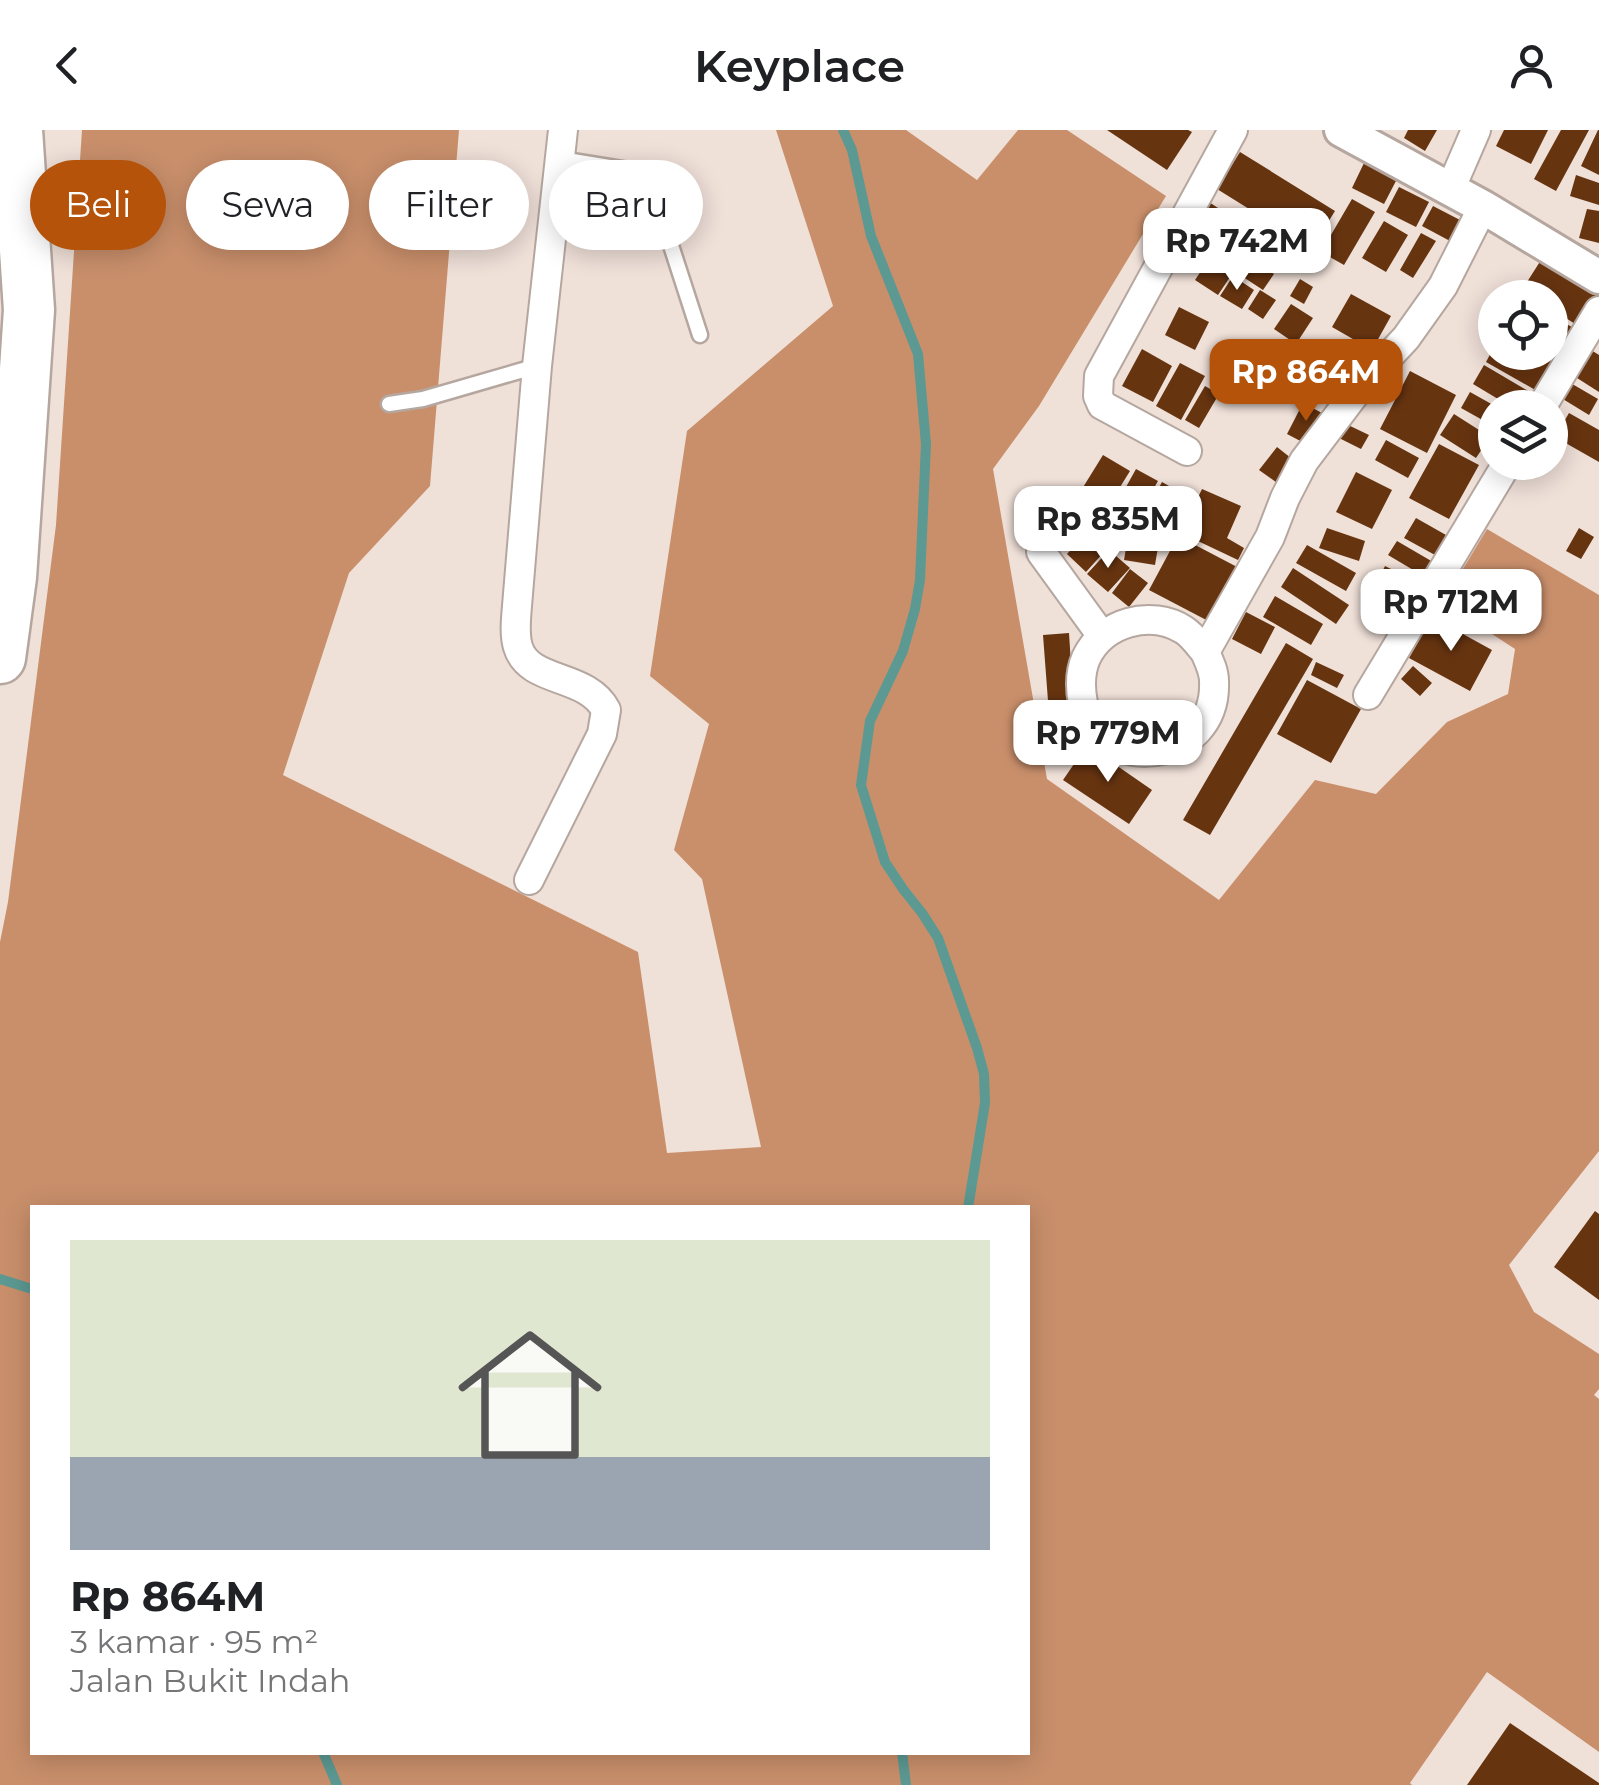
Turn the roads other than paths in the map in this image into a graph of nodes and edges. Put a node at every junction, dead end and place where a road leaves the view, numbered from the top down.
1 (17, 130) edge
2 (563, 130) edge
3 (1233, 130) edge
4 (1341, 130) edge
5 (1476, 130) edge
6 (560, 159) junction
7 (1450, 190) junction
8 (1482, 208) junction
9 (1599, 277) edge
10 (1599, 311) edge
11 (700, 335) dead end
12 (537, 366) junction
13 (1552, 390) edge
14 (389, 404) dead end
15 (1186, 451) dead end
16 (1497, 480) edge
17 (1041, 552) dead end
18 (1102, 636) junction
19 (1205, 652) junction
20 (0, 658) edge
21 (1368, 695) dead end
22 (529, 880) dead end

1 - 20 highway
2 - 6 street
3 - 15 street
4 - 7 street
5 - 7 street
6 - 11 lane
6 - 12 street
7 - 8 street
8 - 9 street
8 - 19 street
10 - 13 street
12 - 14 lane
12 - 22 street
16 - 21 street
17 - 18 street
18 - 19 street
18 - 19 street

